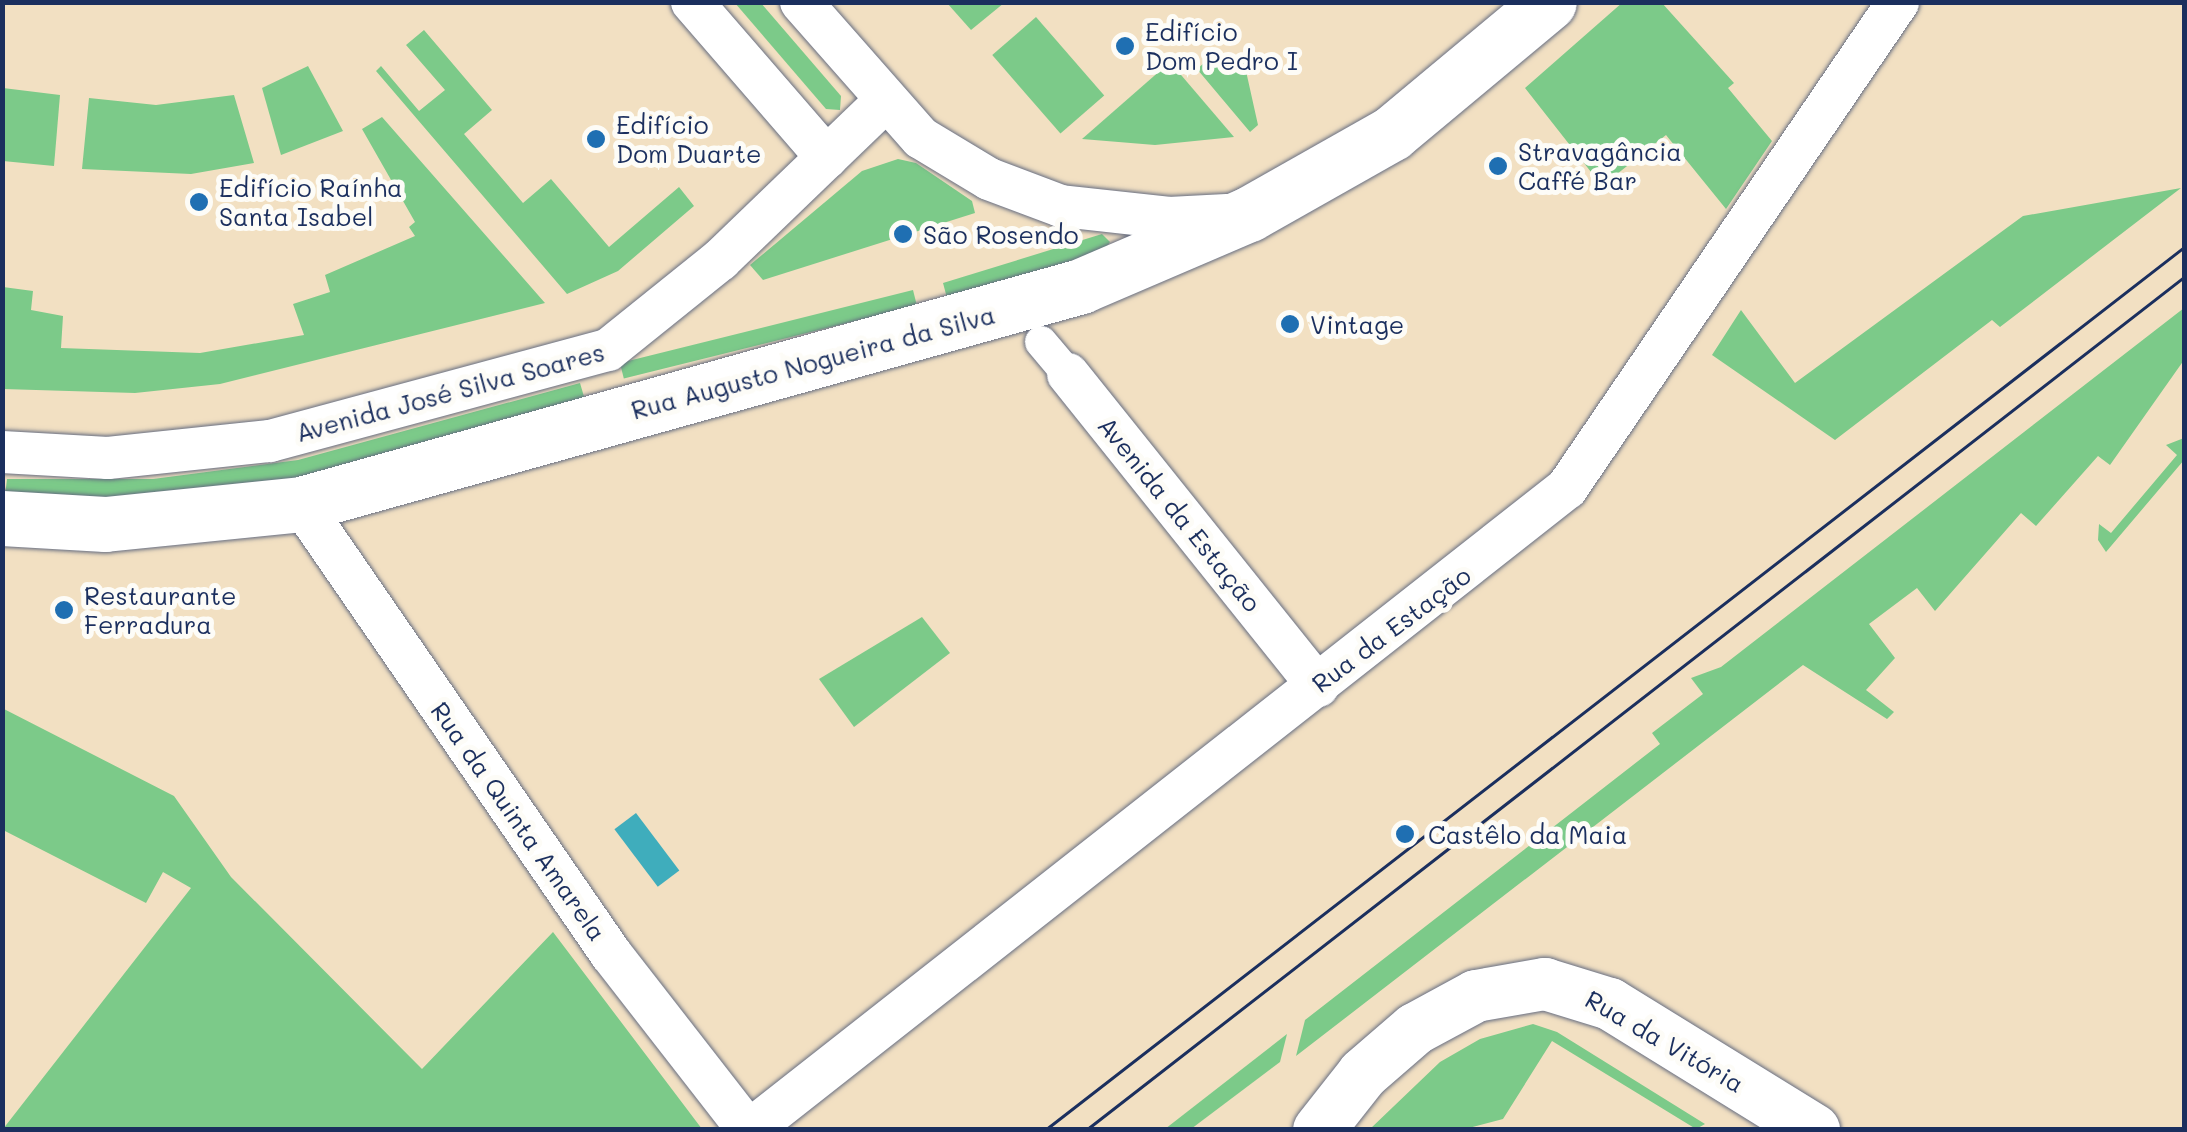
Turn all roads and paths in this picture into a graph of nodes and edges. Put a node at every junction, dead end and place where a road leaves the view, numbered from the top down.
1 (692, 2) edge
2 (801, 2) edge
3 (1550, 2) edge
4 (1898, 2) edge
5 (886, 101) junction
6 (827, 158) junction
7 (1249, 214) junction
8 (1054, 358) dead end
9 (2, 452) edge
10 (301, 504) junction
11 (2, 518) edge
12 (1318, 686) junction
13 (749, 1130) edge
14 (1319, 1130) edge
15 (1814, 1130) edge

1 - 6 street
2 - 5 street
3 - 7 main road, Rua Augusto Nogueira da Silva
4 - 12 street, Rua da Estação
5 - 6 street, Avenida José Silva Soares
5 - 7 street
6 - 9 street, Avenida José Silva Soares
7 - 10 main road, Rua Augusto Nogueira da Silva
8 - 12 street, Avenida da Estação
10 - 11 main road, Rua Augusto Nogueira da Silva
10 - 13 street, Rua da Quinta Amarela
12 - 13 street, Rua da Estação
14 - 15 street, Rua da Vitória

